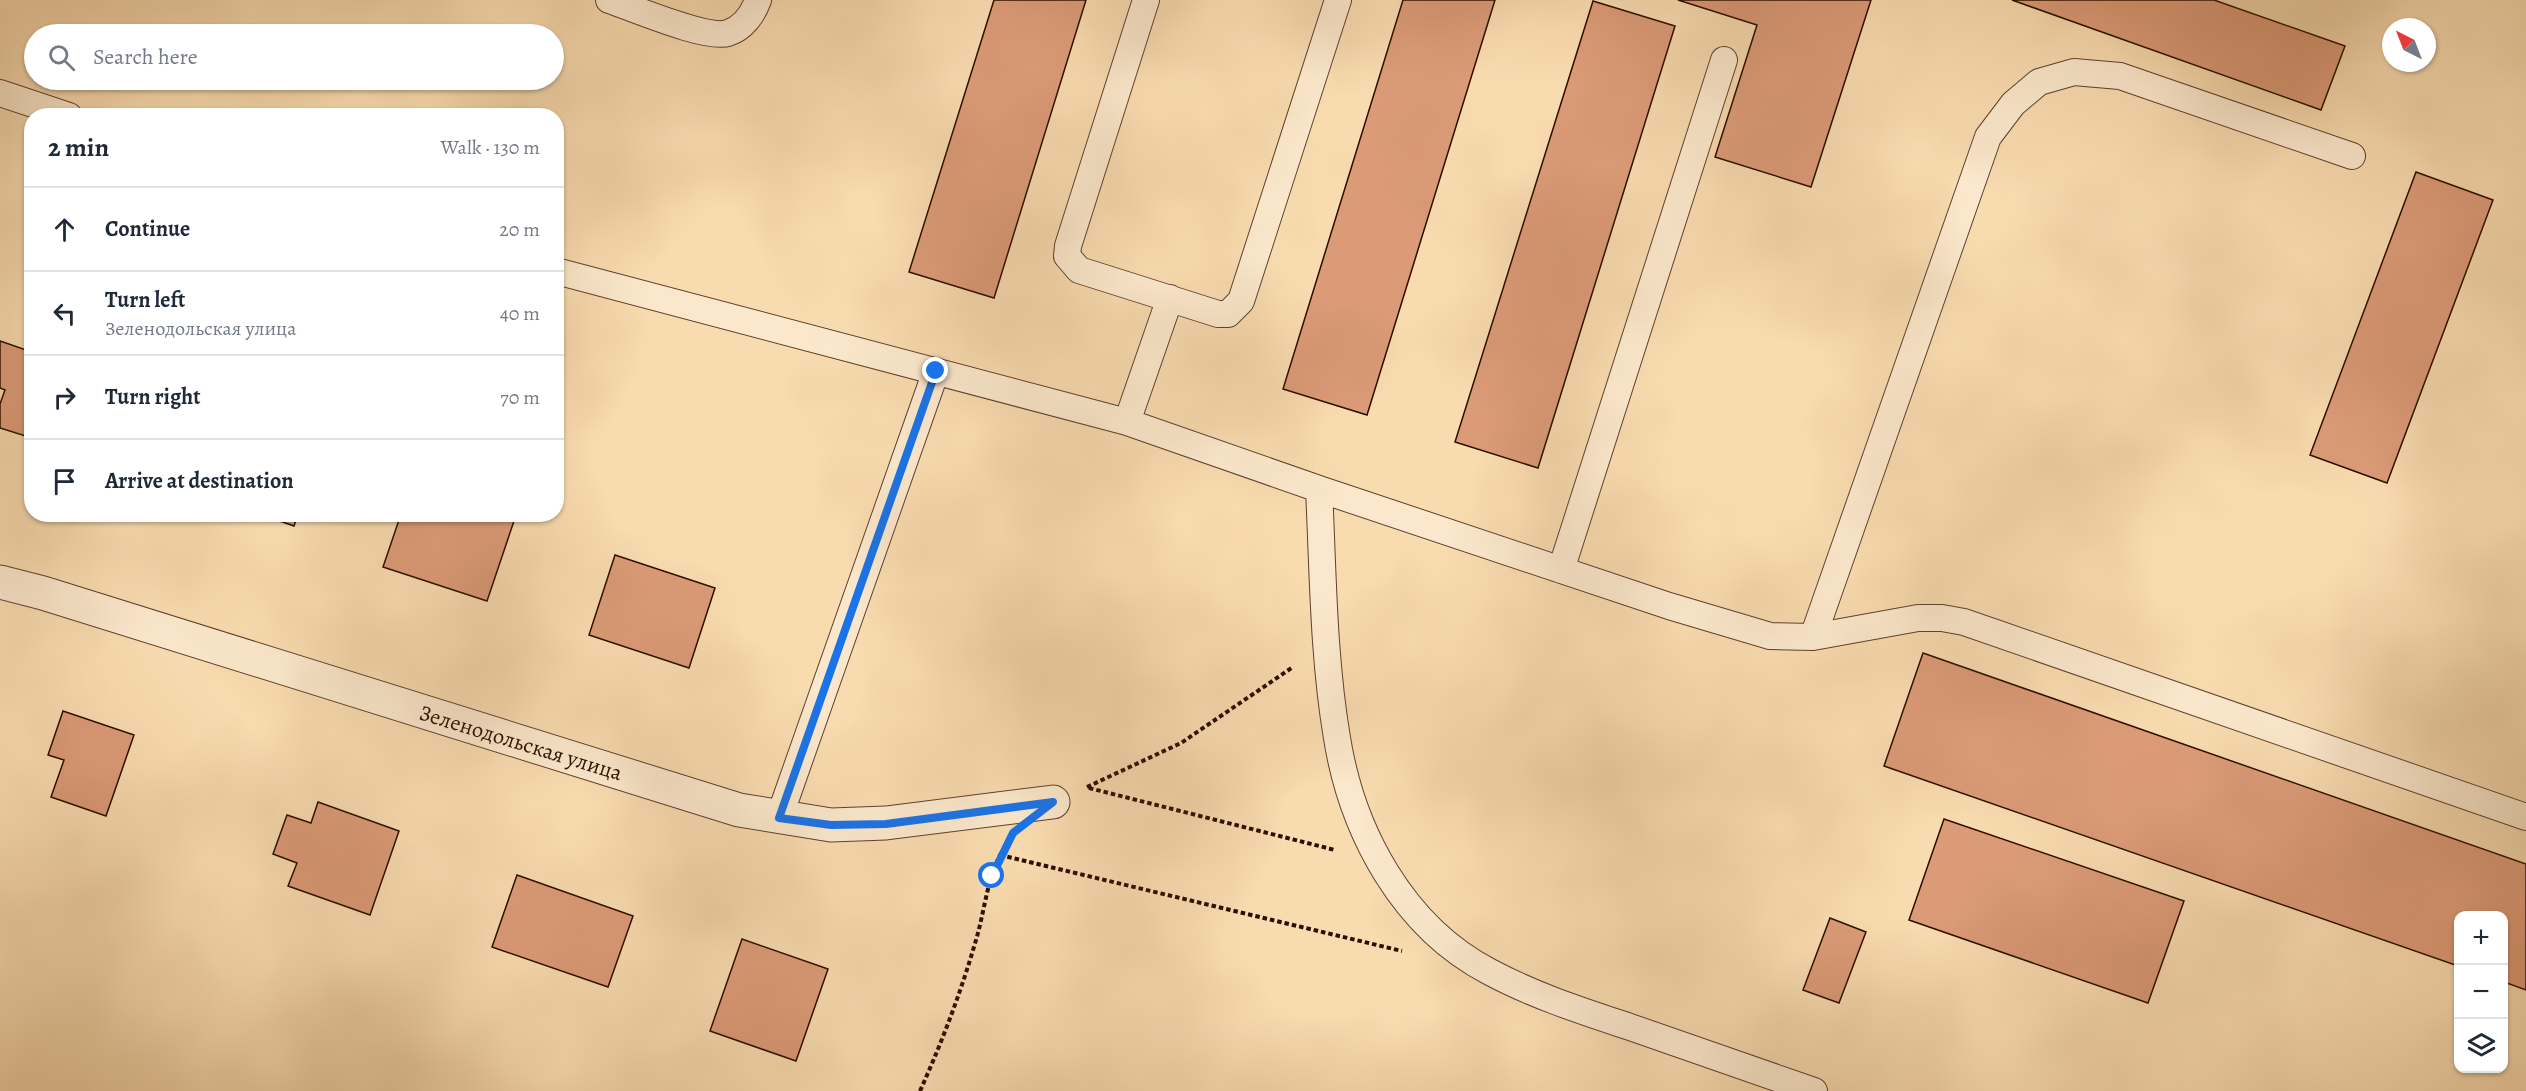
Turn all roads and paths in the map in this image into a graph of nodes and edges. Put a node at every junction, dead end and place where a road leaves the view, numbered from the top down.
1 (609, 0) edge
2 (758, 0) edge
3 (1146, 0) edge
4 (1338, 0) edge
5 (1724, 60) dead end
6 (0, 93) edge
7 (45, 108) edge
8 (2352, 156) dead end
9 (564, 273) edge
10 (1170, 298) junction
11 (936, 371) junction
12 (1127, 422) junction
13 (1319, 489) junction
14 (1561, 570) junction
15 (0, 582) edge
16 (1813, 637) junction
17 (1326, 638) junction
18 (1086, 788) junction
19 (1053, 802) joint
20 (779, 818) junction
21 (2526, 818) edge
22 (1008, 840) dead end
23 (1000, 855) junction
24 (1379, 861) junction
25 (1406, 952) dead end
26 (920, 1091) edge
27 (1814, 1091) edge

1 - 2 lane
3 - 10 lane
4 - 10 lane
5 - 14 lane
6 - 7 lane
8 - 16 lane
9 - 11 lane
10 - 12 lane
11 - 12 lane
11 - 20 lane
12 - 13 lane
13 - 14 lane
13 - 17 lane
14 - 16 lane
15 - 20 street, Зеленодольская улица
16 - 21 lane
17 - 18 path
17 - 24 lane
18 - 19 path
18 - 24 path
19 - 20 street, Зеленодольская улица
22 - 23 path
23 - 25 path
23 - 26 path
24 - 27 lane

